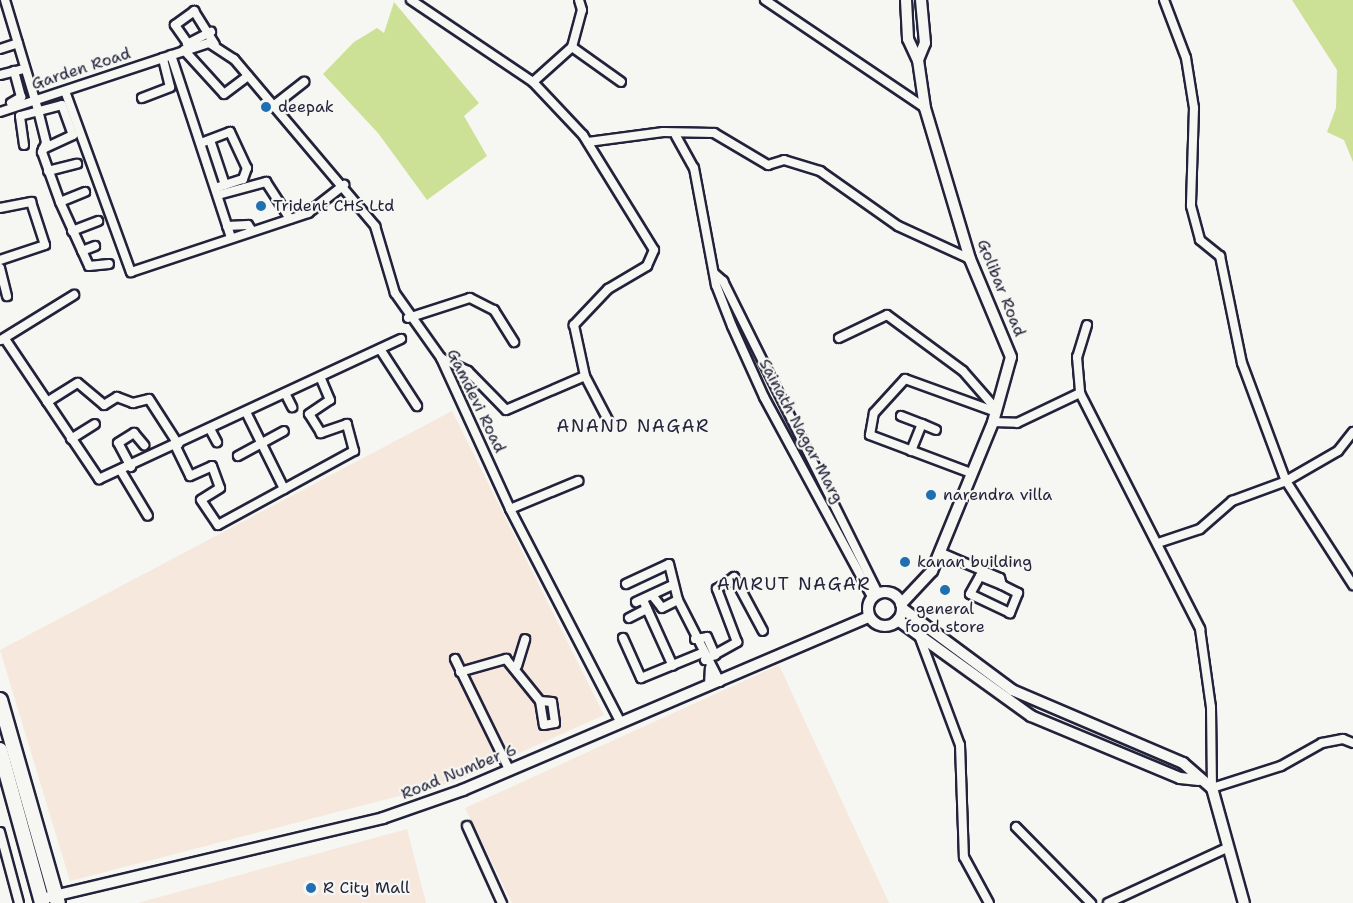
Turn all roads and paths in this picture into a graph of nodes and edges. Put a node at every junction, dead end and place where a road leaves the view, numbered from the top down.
1 (5, 0) edge
2 (411, 0) edge
3 (579, 0) edge
4 (765, 0) edge
5 (906, 0) edge
6 (921, 0) edge
7 (1164, 0) edge
8 (211, 32) junction
9 (18, 43) junction
10 (215, 44) junction
11 (572, 47) junction
12 (187, 48) junction
13 (0, 49) edge
14 (167, 56) junction
15 (918, 60) junction
16 (24, 68) junction
17 (14, 71) junction
18 (0, 75) edge
19 (248, 76) junction
20 (304, 82) dead end
21 (533, 82) junction
22 (621, 82) dead end
23 (65, 91) junction
24 (142, 98) dead end
25 (35, 100) junction
26 (0, 106) edge
27 (272, 107) junction
28 (925, 108) junction
29 (38, 110) junction
30 (0, 112) edge
31 (676, 136) junction
32 (210, 140) junction
33 (588, 142) junction
34 (201, 143) junction
35 (24, 145) dead end
36 (42, 150) junction
37 (77, 164) dead end
38 (48, 171) junction
39 (344, 185) junction
40 (220, 189) junction
41 (85, 192) dead end
42 (60, 202) junction
43 (0, 208) edge
44 (290, 219) junction
45 (98, 221) dead end
46 (227, 225) junction
47 (72, 231) junction
48 (252, 231) junction
49 (231, 237) junction
50 (95, 246) dead end
51 (82, 251) junction
52 (970, 259) junction
53 (0, 260) edge
54 (109, 264) dead end
55 (0, 268) edge
56 (715, 274) junction
57 (74, 295) dead end
58 (6, 296) edge
59 (408, 318) junction
60 (1087, 325) dead end
61 (839, 338) dead end
62 (401, 339) dead end
63 (2, 340) edge
64 (514, 342) dead end
65 (380, 349) junction
66 (441, 358) junction
67 (762, 368) junction
68 (752, 372) junction
69 (585, 376) junction
70 (320, 377) junction
71 (285, 393) junction
72 (1080, 393) junction
73 (47, 402) junction
74 (417, 406) dead end
75 (292, 407) dead end
76 (246, 412) junction
77 (995, 414) junction
78 (901, 416) dead end
79 (608, 420) dead end
80 (95, 424) dead end
81 (922, 424) junction
82 (210, 429) junction
83 (936, 430) dead end
84 (284, 431) dead end
85 (1353, 432) edge
86 (71, 439) junction
87 (217, 442) dead end
88 (262, 443) junction
89 (144, 445) dead end
90 (176, 445) junction
91 (911, 451) junction
92 (238, 456) dead end
93 (131, 467) junction
94 (121, 471) junction
95 (971, 473) junction
96 (578, 481) dead end
97 (1286, 481) junction
98 (284, 489) junction
99 (510, 509) junction
100 (148, 516) dead end
101 (1158, 543) junction
102 (939, 552) junction
103 (626, 584) dead end
104 (672, 585) junction
105 (1002, 585) junction
106 (1353, 585) edge
107 (652, 595) junction
108 (875, 595) junction
109 (678, 600) junction
110 (902, 607) junction
111 (647, 609) junction
112 (869, 617) junction
113 (629, 618) dead end
114 (897, 620) junction
115 (763, 631) dead end
116 (623, 638) dead end
117 (920, 638) junction
118 (525, 639) dead end
119 (695, 639) junction
120 (948, 642) junction
121 (940, 654) junction
122 (715, 655) junction
123 (703, 656) junction
124 (455, 659) dead end
125 (517, 666) junction
126 (673, 666) junction
127 (460, 672) junction
128 (715, 683) junction
129 (1012, 690) junction
130 (0, 700) edge
131 (540, 701) dead end
132 (1005, 701) junction
133 (619, 720) junction
134 (1096, 727) junction
135 (1090, 741) junction
136 (1353, 744) edge
137 (1150, 749) junction
138 (0, 750) edge
139 (1144, 763) junction
140 (509, 769) junction
141 (1199, 780) junction
142 (1212, 788) junction
143 (467, 826) dead end
144 (1016, 827) dead end
145 (0, 832) edge
146 (1225, 849) junction
147 (57, 900) edge
148 (41, 901) edge
149 (19, 903) edge
150 (502, 903) edge
151 (989, 903) edge
152 (1091, 903) edge
153 (1108, 903) edge
154 (1244, 903) edge

1 - 9 street
2 - 21 street
3 - 11 street
4 - 28 street
5 - 15 street
6 - 15 street, Golibar Road
7 - 97 street
8 - 10 street
8 - 12 street
8 - 12 street
9 - 13 street
9 - 16 street
10 - 12 street
10 - 19 street, Gamdevi Road
11 - 21 street
11 - 22 street
12 - 14 street
12 - 19 street
14 - 23 street, Garden Road
14 - 24 street
14 - 34 street
15 - 28 street, Golibar Road
16 - 17 street
16 - 25 street
17 - 18 street
17 - 26 street
19 - 27 street, Gamdevi Road
20 - 27 street
21 - 33 street
23 - 25 street, Garden Road
23 - 49 street
25 - 29 street
25 - 30 street, Garden Road
27 - 39 street, Gamdevi Road
28 - 52 street, Golibar Road
29 - 35 street
29 - 36 street
29 - 36 street
31 - 33 street
31 - 52 street
31 - 56 street
32 - 34 street
32 - 40 street
32 - 40 street
33 - 69 street
34 - 40 street
36 - 38 street
37 - 38 street
38 - 42 street
39 - 44 street
39 - 59 street, Gamdevi Road
40 - 44 street
40 - 46 street
41 - 42 street
42 - 47 street
43 - 53 street
44 - 48 street
45 - 47 street
46 - 48 street
46 - 49 street
47 - 51 street
48 - 49 street
50 - 51 street
51 - 54 street
52 - 77 street, Golibar Road
55 - 58 street
56 - 67 street
56 - 68 street, Sainath Nagar Marg
57 - 63 street
59 - 64 street
59 - 66 street, Gamdevi Road
60 - 72 street
61 - 77 street
62 - 65 street
63 - 73 street
65 - 70 street
65 - 74 street
66 - 69 street
66 - 99 street, Gamdevi Road
67 - 68 street
67 - 108 street
68 - 108 street, Sainath Nagar Marg
69 - 79 street
70 - 71 street
70 - 98 street
71 - 75 street
71 - 76 street
72 - 77 street
72 - 101 street
73 - 86 street
73 - 90 street
76 - 82 street
76 - 88 street
77 - 91 street
77 - 95 street, Golibar Road
78 - 81 street
80 - 86 street
81 - 83 street
81 - 91 street
82 - 87 street
82 - 90 street
84 - 88 street
85 - 97 street
86 - 94 street
88 - 92 street
88 - 98 street
89 - 93 street
90 - 93 street
90 - 98 street
91 - 95 street
93 - 94 street
94 - 100 street
95 - 102 street, Golibar Road
96 - 99 street
97 - 101 street
97 - 106 street
99 - 133 street, Gamdevi Road
101 - 142 street
102 - 105 street
102 - 110 street, Golibar Road
103 - 104 street
104 - 107 street
104 - 109 street
105 - 105 street
107 - 109 street
107 - 111 street
108 - 110 street
108 - 112 street
109 - 119 street
110 - 114 street, Golibar Road
110 - 120 street
111 - 113 street
111 - 126 street
112 - 114 street
112 - 128 street, Road Number 6
114 - 117 street
115 - 122 street
116 - 126 street
117 - 121 street
117 - 151 street
118 - 125 street
119 - 122 street
119 - 123 street
120 - 121 street
120 - 129 street
121 - 132 street
122 - 123 street
123 - 126 street
123 - 128 street
124 - 127 street
125 - 127 street
125 - 131 street
127 - 140 street
128 - 133 street, Road Number 6
129 - 132 street
129 - 134 street
130 - 147 main road
132 - 135 street
133 - 140 street, Road Number 6
134 - 135 street
134 - 137 street
135 - 139 street
136 - 142 street
137 - 139 street
137 - 141 street
138 - 148 main road
139 - 141 street
140 - 147 street, Road Number 6
141 - 142 street
142 - 146 street
143 - 150 street
144 - 152 street
145 - 149 street
146 - 153 street
146 - 154 street
147 - 148 street, Road Number 6

